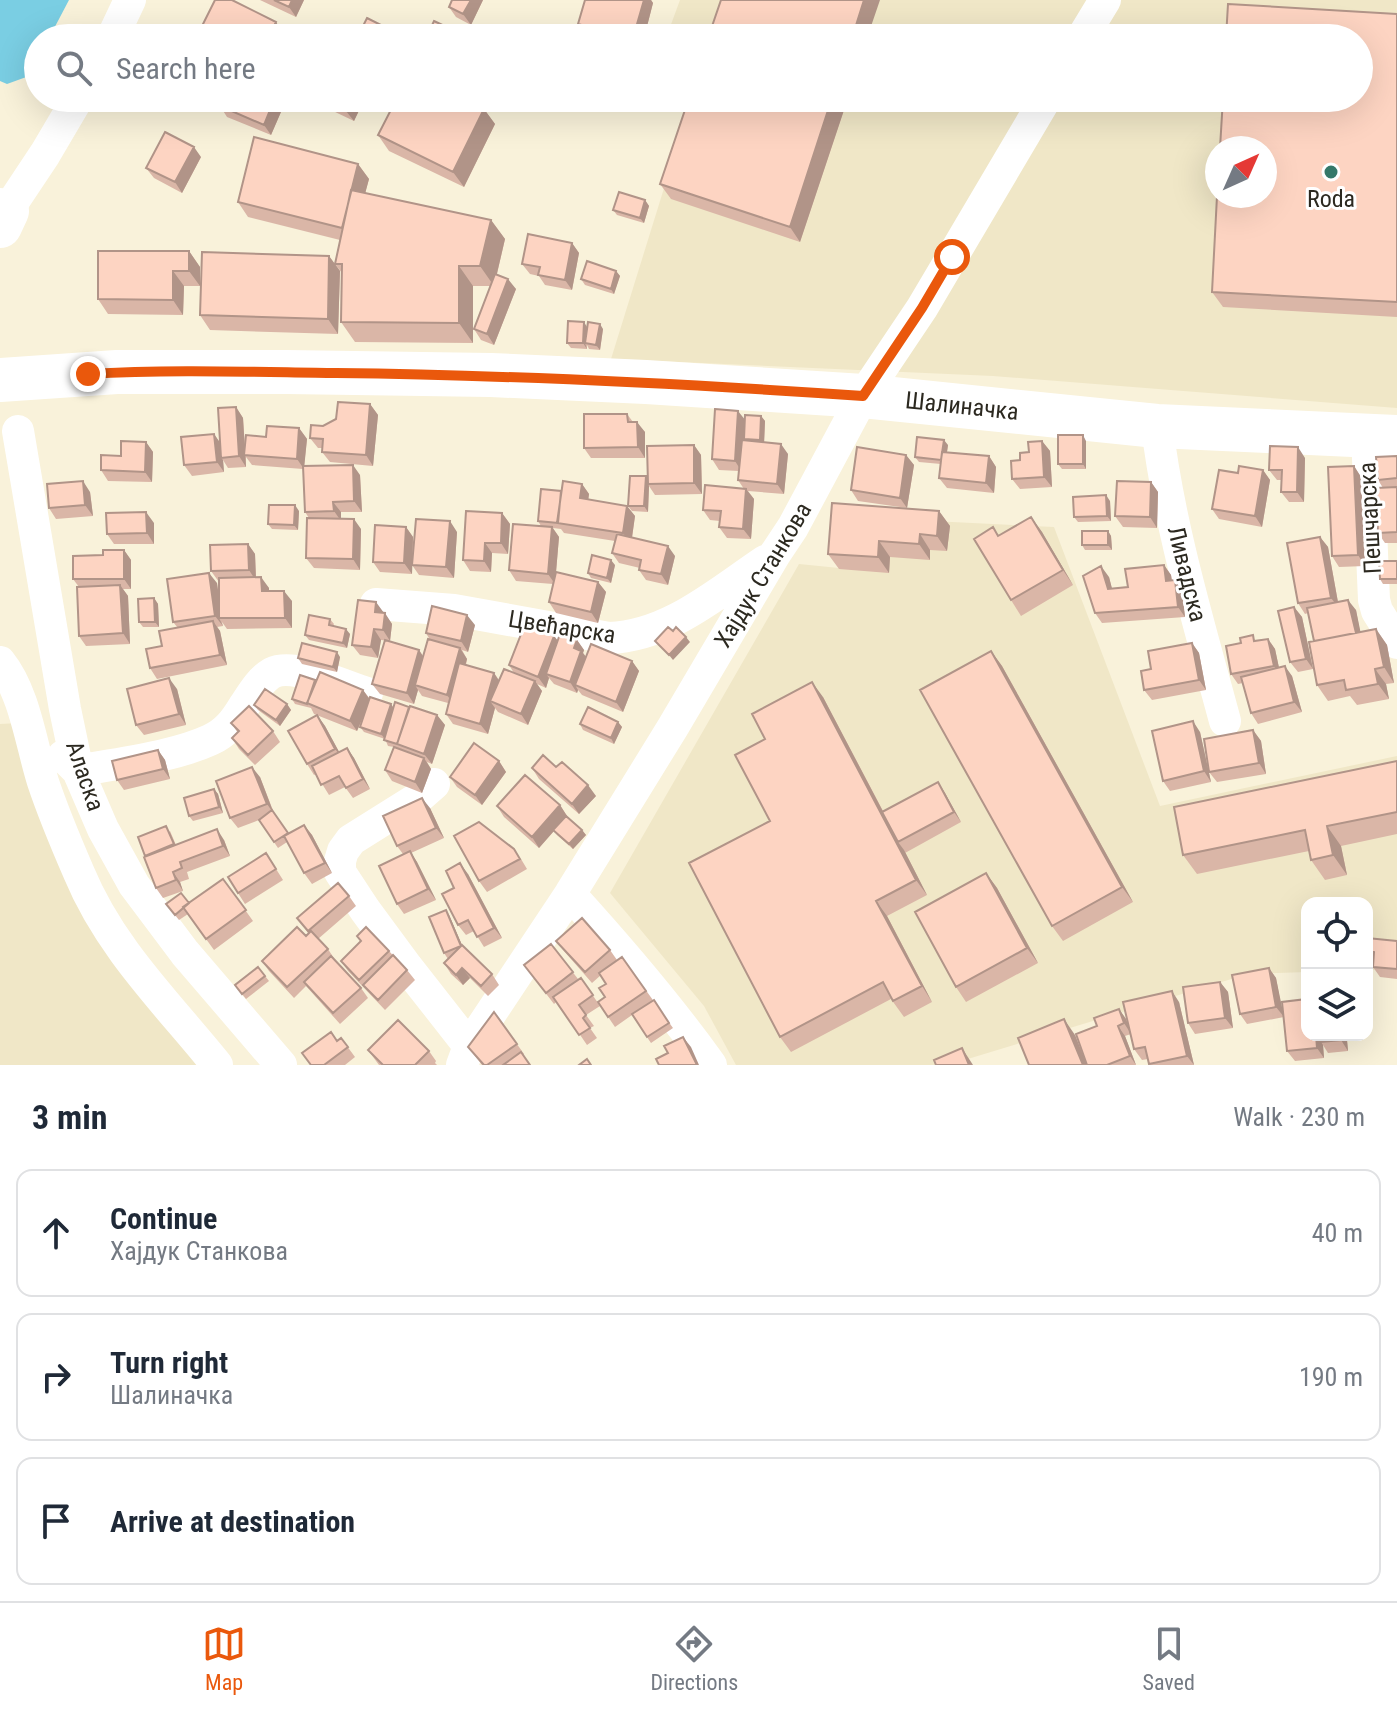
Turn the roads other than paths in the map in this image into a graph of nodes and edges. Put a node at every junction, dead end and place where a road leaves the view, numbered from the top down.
1 (130, 0) edge
2 (1105, 0) edge
3 (119, 24) edge
4 (1090, 24) edge
5 (70, 112) edge
6 (1038, 112) edge
7 (2, 216) edge
8 (0, 380) edge
9 (863, 396) junction
10 (1157, 426) junction
11 (18, 431) dead end
12 (1382, 436) edge
13 (775, 554) junction
14 (376, 604) edge
15 (1397, 643) edge
16 (0, 662) edge
17 (367, 693) dead end
18 (25, 718) junction
19 (1225, 721) dead end
20 (78, 771) junction
21 (434, 784) dead end
22 (570, 894) junction
23 (466, 1056) edge
24 (217, 1065) edge
25 (281, 1065) edge
26 (711, 1065) edge

1 - 3 street
2 - 4 street
5 - 7 street
6 - 9 street, Хајдук Станкова
8 - 9 main road, Шалиначка
9 - 10 main road, Шалиначка
9 - 13 street, Хајдук Станкова
10 - 12 main road, Шалиначка
10 - 19 street, Ливадска
11 - 20 street, Аласка
12 - 15 street, Пешчарска
13 - 14 street, Цвећарска
13 - 22 street, Хајдук Станкова
16 - 18 street
17 - 20 street
18 - 20 street
18 - 24 street
20 - 25 street, Аласка
21 - 23 street, Хајдук Станкова
22 - 23 street, Хајдук Станкова
22 - 26 street

